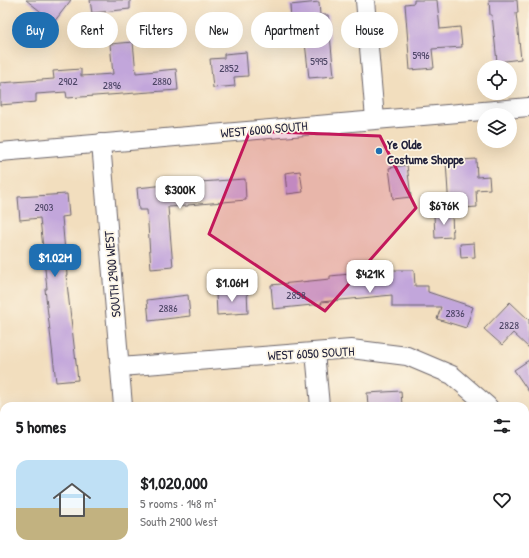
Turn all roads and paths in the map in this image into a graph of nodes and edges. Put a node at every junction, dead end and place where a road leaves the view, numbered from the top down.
1 (365, 0) edge
2 (529, 107) edge
3 (375, 119) junction
4 (101, 143) junction
5 (0, 152) edge
6 (315, 352) junction
7 (120, 367) junction
8 (123, 402) edge
9 (320, 402) edge
10 (483, 402) edge

1 - 3 street
2 - 3 street, WEST 6000 SOUTH
3 - 4 street, WEST 6000 SOUTH
4 - 5 street, WEST 6000 SOUTH
4 - 7 street, SOUTH 2900 WEST
6 - 7 street, WEST 6050 SOUTH
6 - 9 street
6 - 10 street, WEST 6050 SOUTH
7 - 8 street, SOUTH 2900 WEST

